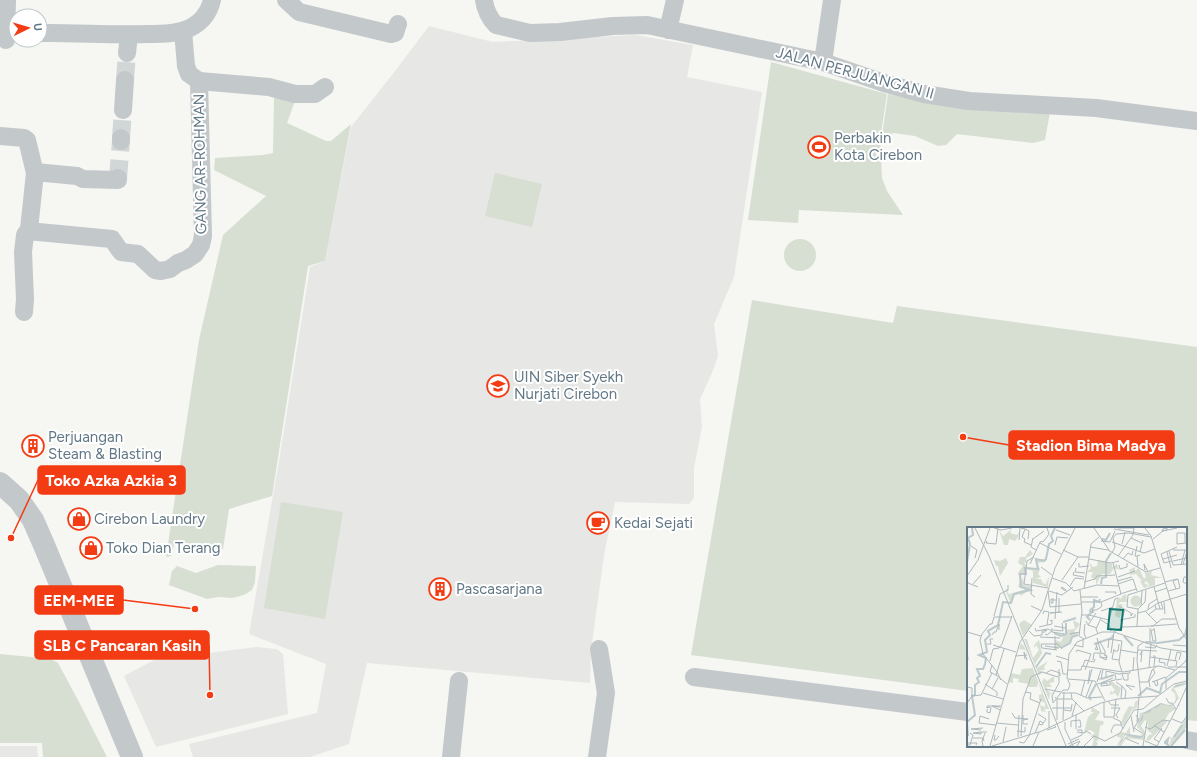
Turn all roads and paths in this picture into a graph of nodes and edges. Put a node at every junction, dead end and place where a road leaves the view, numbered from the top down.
1 (8, 0) edge
2 (212, 0) edge
3 (286, 0) edge
4 (484, 0) edge
5 (675, 0) edge
6 (832, 0) edge
7 (398, 24) dead end
8 (668, 30) junction
9 (183, 31) junction
10 (48, 32) edge
11 (128, 35) junction
12 (7, 40) edge
13 (127, 53) tunnel mouth
14 (823, 62) junction
15 (125, 80) tunnel mouth
16 (199, 81) junction
17 (325, 87) dead end
18 (123, 110) tunnel mouth
19 (1197, 122) edge
20 (0, 136) edge
21 (35, 172) junction
22 (118, 178) dead end
23 (28, 231) junction
24 (24, 312) dead end
25 (0, 483) edge
26 (599, 649) dead end
27 (694, 677) dead end
28 (459, 681) dead end
29 (967, 712) edge
30 (1187, 740) edge
31 (1197, 742) edge
32 (132, 757) edge
33 (451, 757) edge
34 (598, 757) edge

1 - 12 street
2 - 9 street
3 - 7 street
4 - 8 street, JALAN PERJUANGAN II
5 - 8 street
6 - 14 street
8 - 14 street, JALAN PERJUANGAN II
9 - 11 street
9 - 16 street, GANG AR-ROHMAN
10 - 11 street
11 - 13 street
14 - 19 street, JALAN PERJUANGAN II
15 - 18 street
16 - 17 street, GANG AR-ROHMAN
16 - 23 street, GANG AR-ROHMAN
20 - 21 street
21 - 22 street
21 - 23 street
23 - 24 street
25 - 32 street
26 - 34 street
27 - 29 street
28 - 33 street
30 - 31 street

